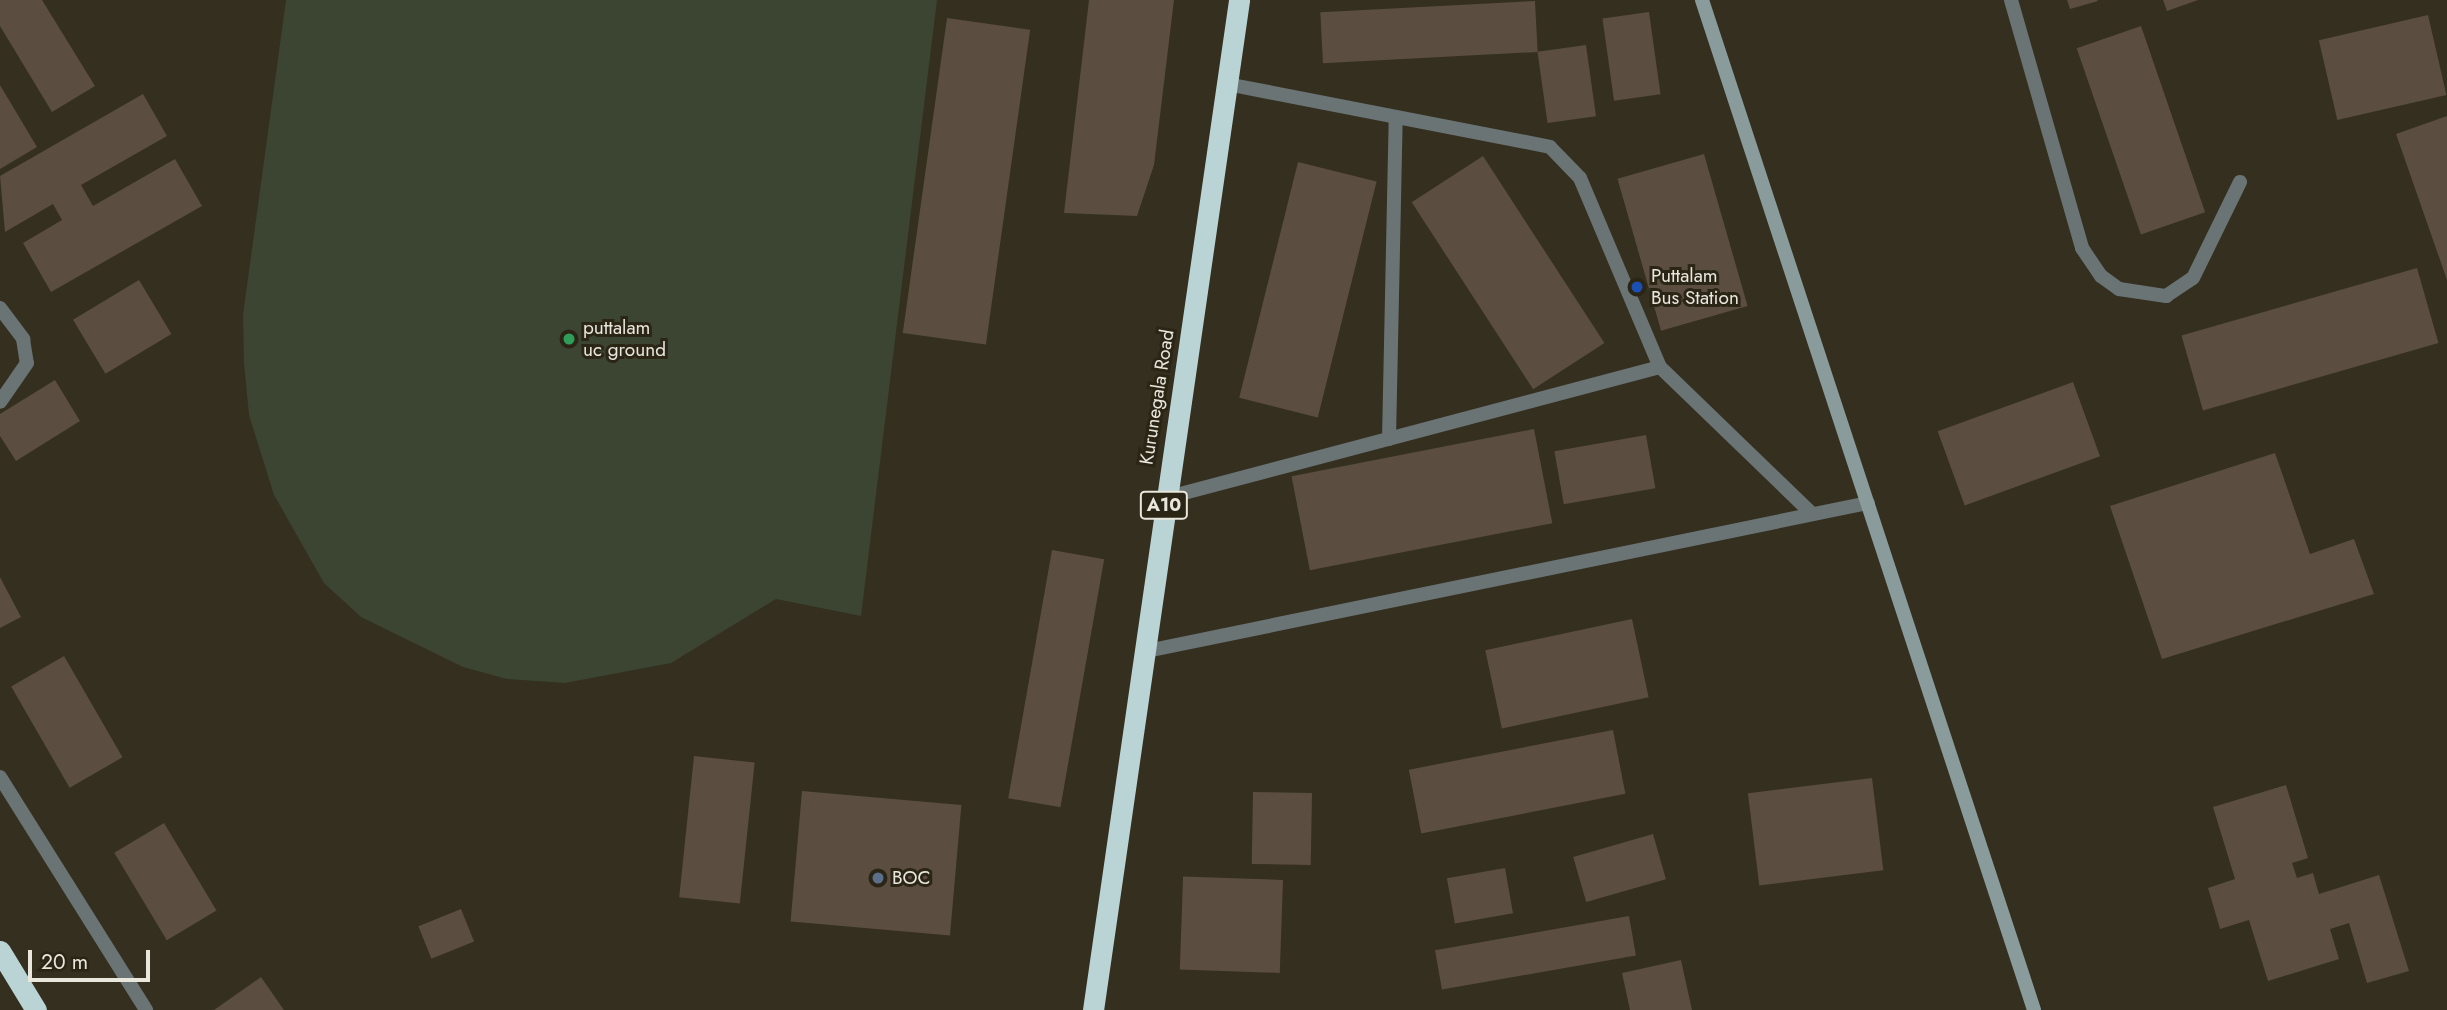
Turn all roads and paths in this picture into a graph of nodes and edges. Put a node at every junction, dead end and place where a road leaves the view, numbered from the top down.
1 (1239, 0) edge
2 (1702, 0) edge
3 (2011, 0) edge
4 (1227, 84) junction
5 (1396, 117) junction
6 (2240, 182) dead end
7 (0, 308) edge
8 (1660, 367) junction
9 (0, 402) edge
10 (1389, 439) junction
11 (1165, 498) junction
12 (1868, 503) junction
13 (1812, 514) junction
14 (1142, 652) junction
15 (0, 777) edge
16 (0, 951) edge
17 (36, 1010) edge
18 (146, 1010) edge
19 (1093, 1010) edge
20 (2034, 1010) edge

1 - 4 highway, Kurunegala Road / A10
2 - 12 street
3 - 6 street
4 - 5 street
4 - 11 highway, Kurunegala Road / A10
5 - 8 street
5 - 10 street
7 - 9 street
8 - 10 street
8 - 13 street
10 - 11 street
11 - 14 highway, Kurunegala Road / A10
12 - 13 street
12 - 20 street
13 - 14 street
14 - 19 highway, Kurunegala Road / A10
15 - 18 street
16 - 17 highway

